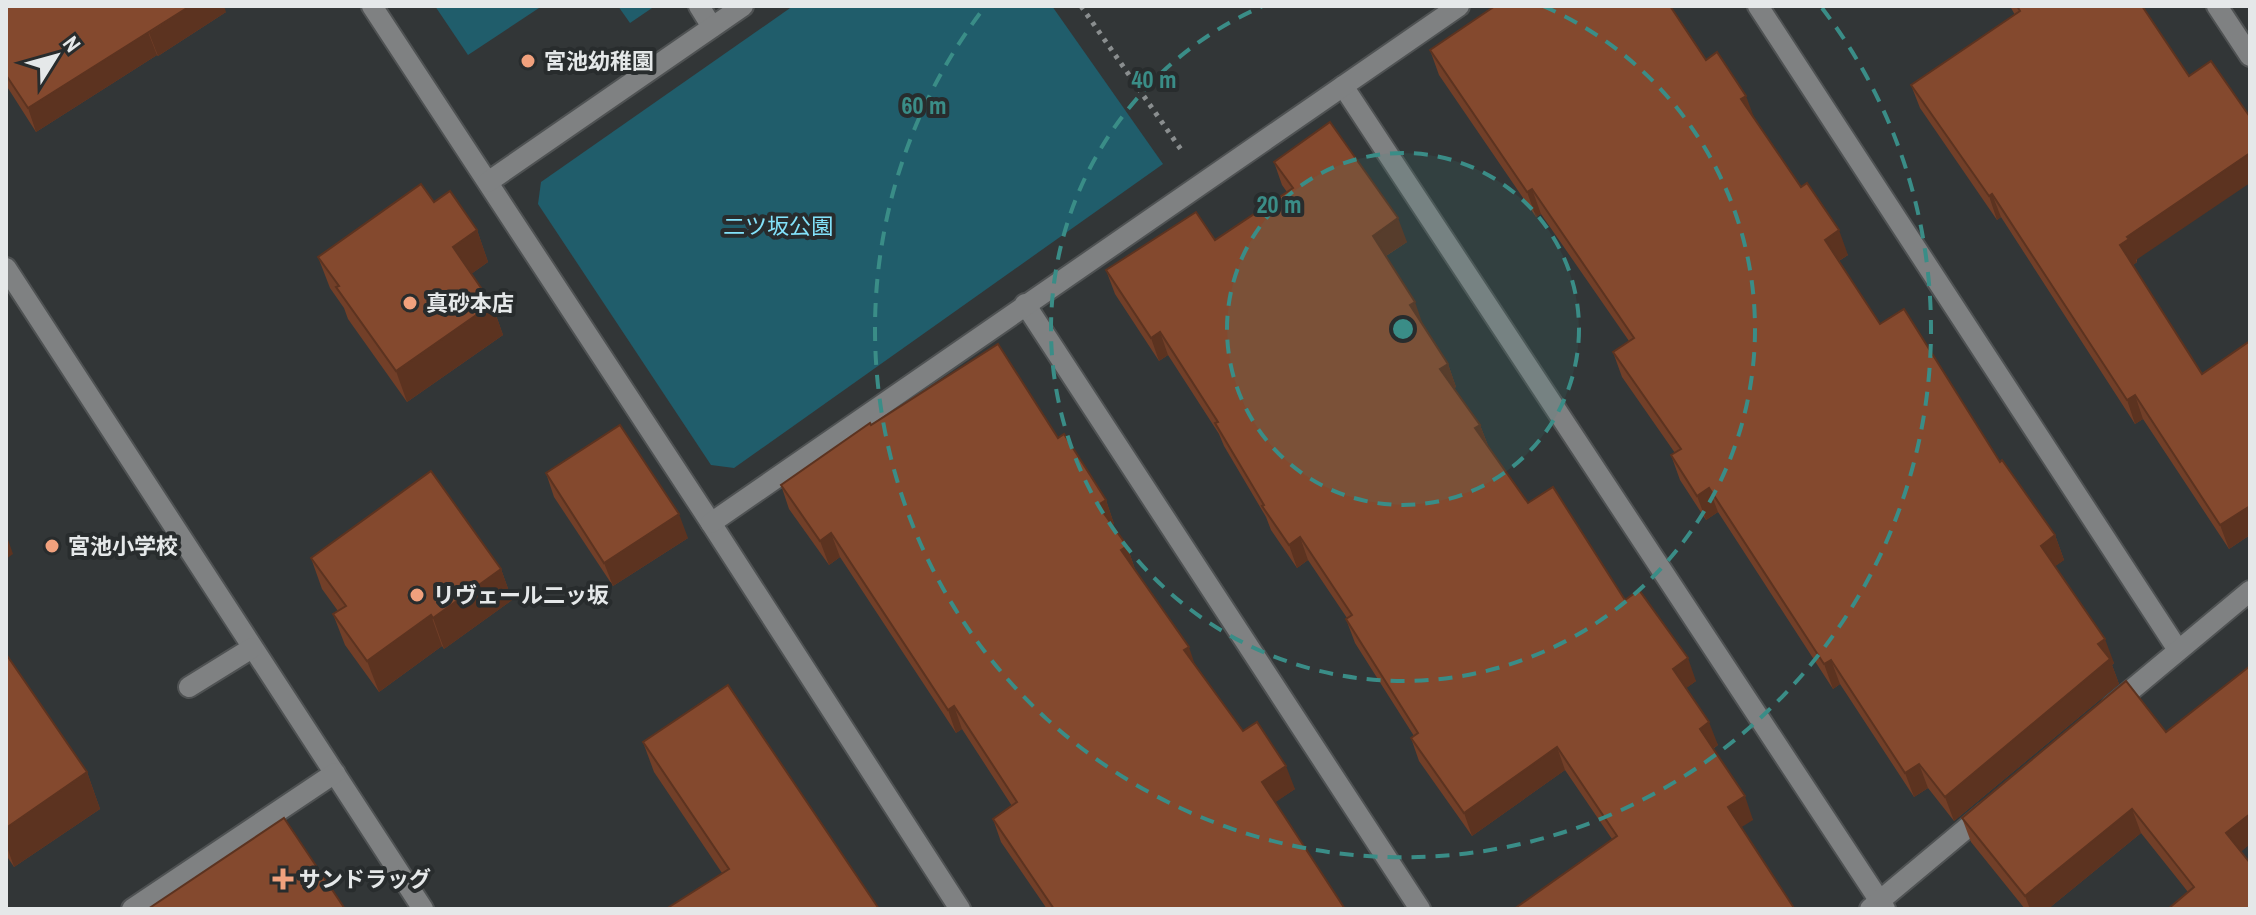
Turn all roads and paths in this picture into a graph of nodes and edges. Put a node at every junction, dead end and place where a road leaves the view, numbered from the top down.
1 (372, 6) edge
2 (699, 6) edge
3 (743, 6) edge
4 (1081, 6) edge
5 (1459, 6) edge
6 (1758, 6) edge
7 (2217, 6) edge
8 (712, 27) junction
9 (2250, 56) edge
10 (1343, 86) junction
11 (1203, 181) junction
12 (488, 182) junction
13 (6, 268) edge
14 (1025, 304) junction
15 (711, 523) junction
16 (2250, 591) edge
17 (252, 648) junction
18 (2178, 650) junction
19 (189, 687) dead end
20 (2094, 721) edge
21 (335, 773) junction
22 (1998, 801) edge
23 (1878, 907) edge
24 (132, 909) edge
25 (423, 909) edge
26 (960, 909) edge
27 (1420, 909) edge

1 - 12 street
2 - 8 street
3 - 8 street
4 - 11 path
5 - 10 street
6 - 18 street
7 - 9 street
8 - 12 street
10 - 11 street
10 - 23 street
11 - 14 street
12 - 15 street
13 - 17 street
14 - 15 street
14 - 27 street
15 - 26 street
16 - 18 street
17 - 19 street
17 - 21 street
18 - 20 street
21 - 24 street
21 - 25 street
22 - 23 street

